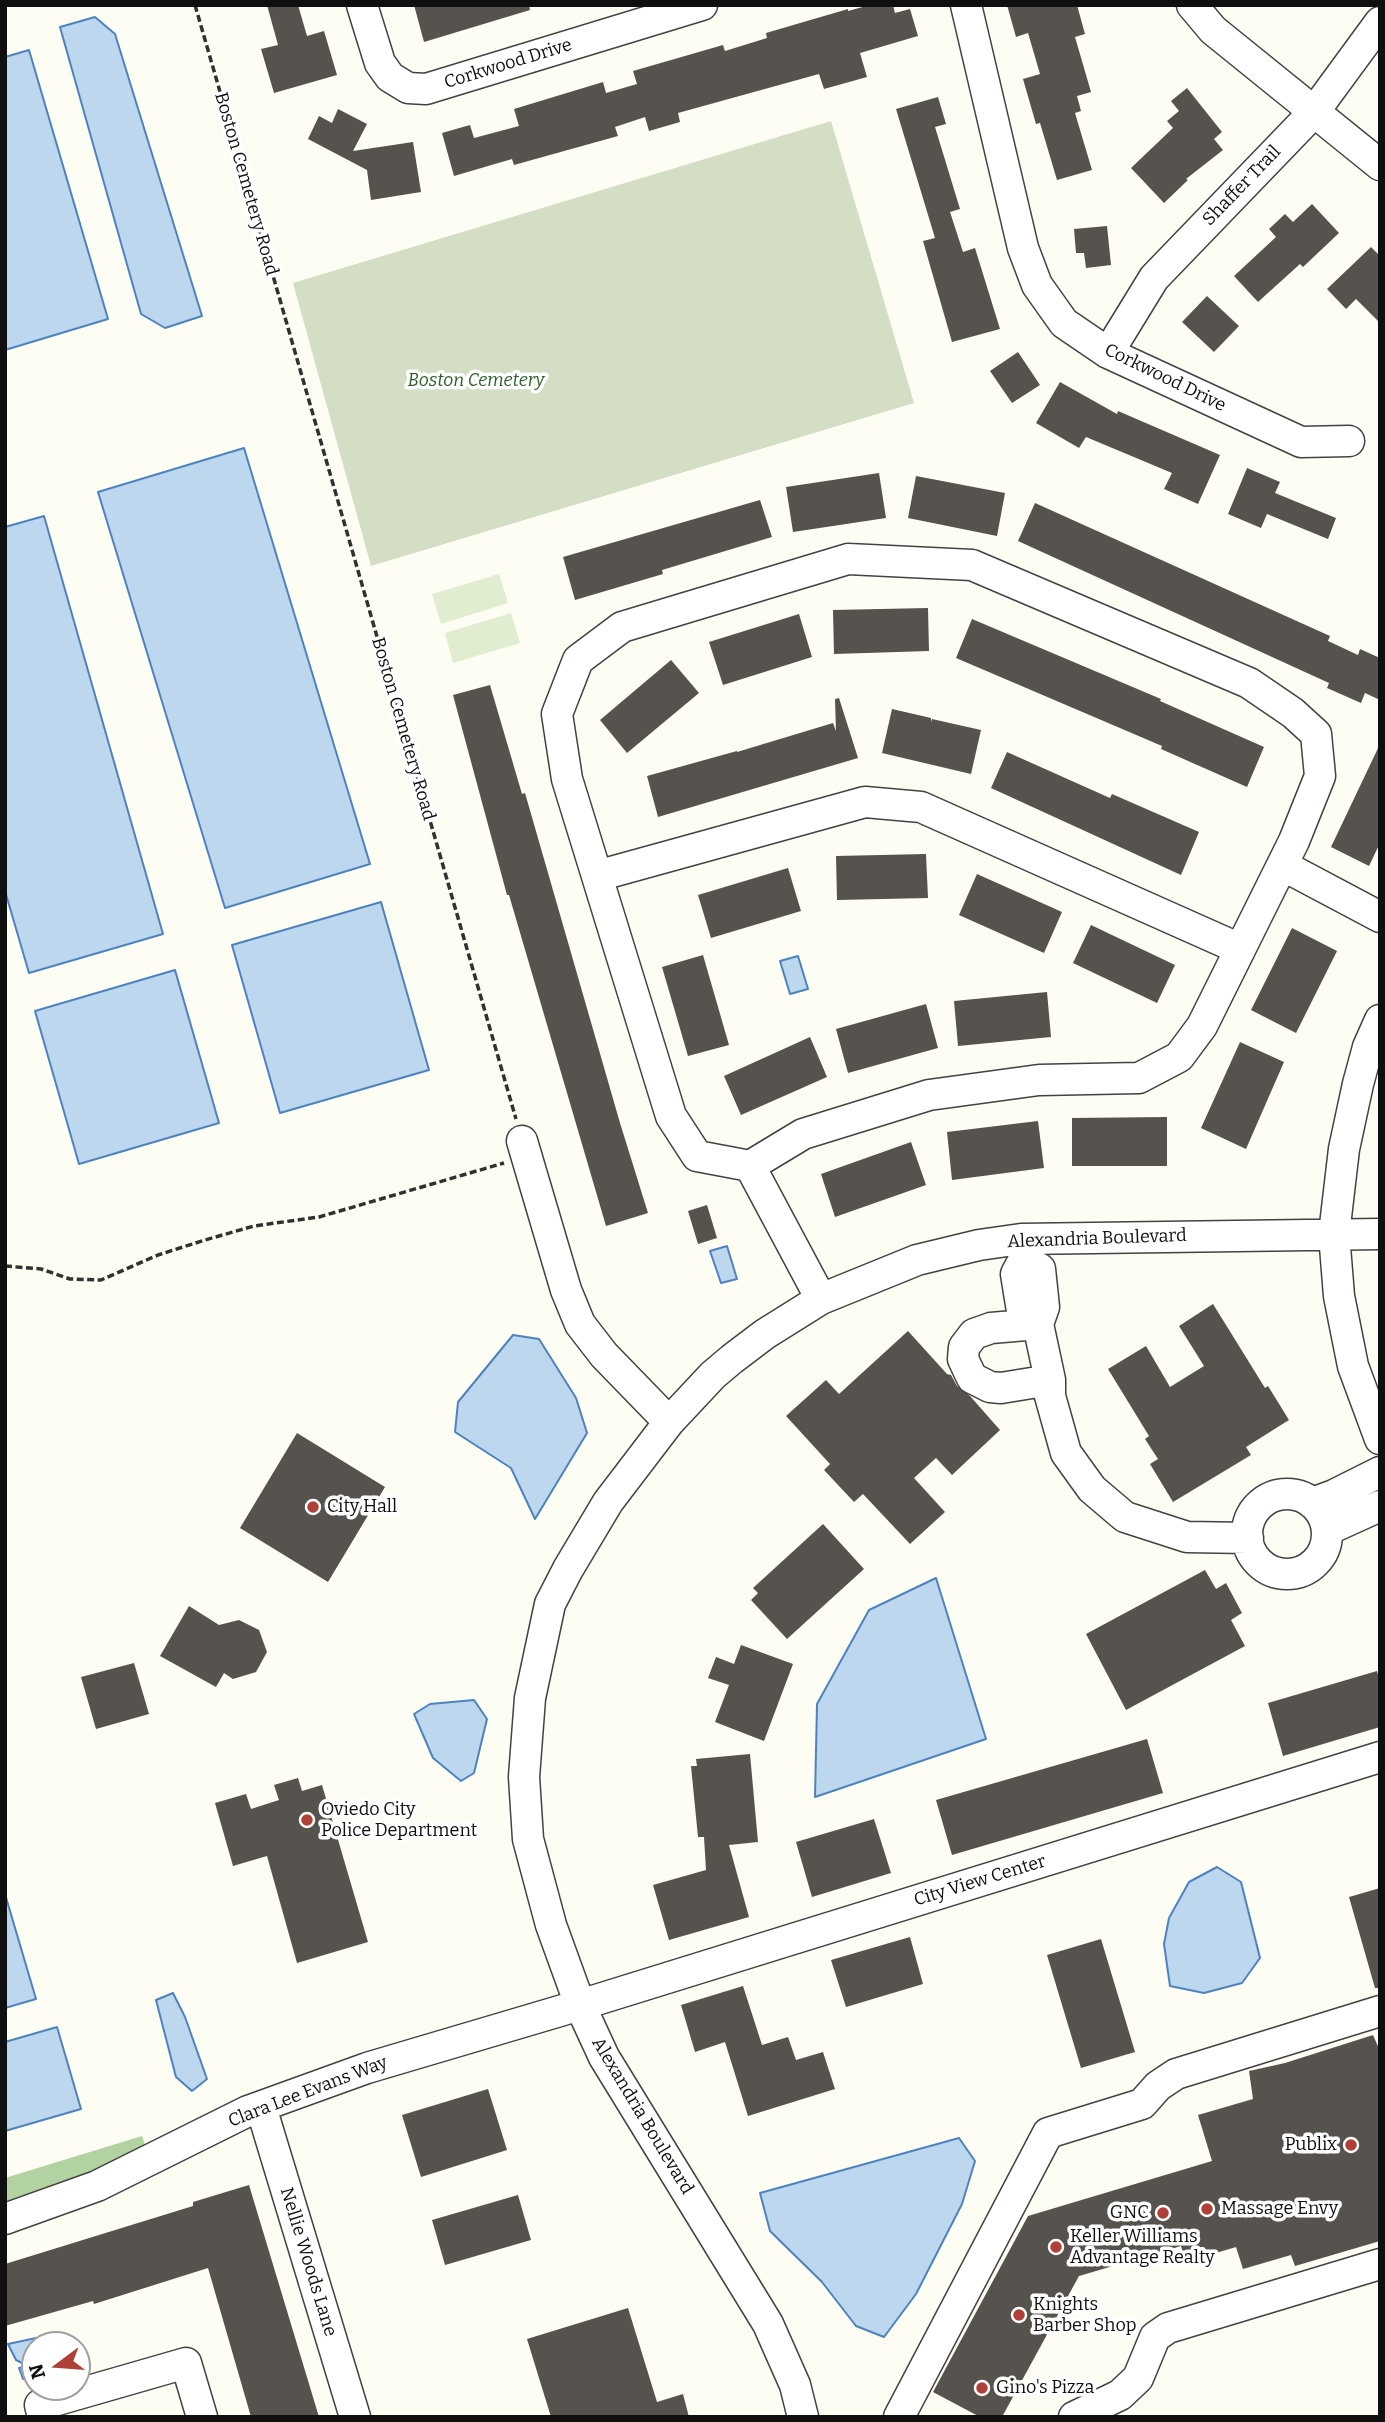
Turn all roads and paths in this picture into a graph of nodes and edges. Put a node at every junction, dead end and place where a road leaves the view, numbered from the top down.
1 (195, 5) edge
2 (362, 5) edge
3 (702, 5) edge
4 (966, 5) edge
5 (1192, 5) edge
6 (1380, 22) edge
7 (1314, 112) junction
8 (1380, 165) edge
9 (1108, 353) junction
10 (1349, 441) dead end
11 (1283, 865) junction
12 (597, 876) junction
13 (1380, 917) edge
14 (1240, 949) junction
15 (1380, 1020) edge
16 (524, 1149) junction
17 (750, 1166) junction
18 (1335, 1234) junction
19 (1380, 1234) edge
20 (1023, 1249) junction
21 (5, 1266) edge
22 (821, 1299) junction
23 (1038, 1324) junction
24 (1050, 1380) junction
25 (669, 1422) junction
26 (1380, 1439) edge
27 (1380, 1472) edge
28 (1312, 1503) junction
29 (1380, 1506) edge
30 (1327, 1530) junction
31 (1248, 1538) junction
32 (1380, 1757) edge
33 (580, 2005) junction
34 (1380, 2011) edge
35 (261, 2107) junction
36 (5, 2219) edge
37 (1380, 2264) edge
38 (43, 2417) edge
39 (202, 2417) edge
40 (355, 2417) edge
41 (803, 2417) edge
42 (899, 2417) edge
43 (1074, 2417) edge

1 - 16 path, Boston Cemetery Road
2 - 3 street, Corkwood Drive
4 - 9 street, Corkwood Drive
5 - 7 street
6 - 7 street, Shaffer Trail
7 - 8 street
7 - 9 street, Shaffer Trail
9 - 10 street, Corkwood Drive
11 - 12 street
11 - 13 street
11 - 14 street
12 - 14 street
12 - 17 street
14 - 17 street
15 - 18 street
16 - 21 path
16 - 25 street
17 - 22 street
18 - 19 street, Alexandria Boulevard
18 - 20 street, Alexandria Boulevard
18 - 26 street
20 - 22 street, Alexandria Boulevard
20 - 23 street
22 - 25 street, Alexandria Boulevard
23 - 24 street
23 - 24 street
24 - 31 street
25 - 33 street, Alexandria Boulevard
27 - 28 street
28 - 30 street
28 - 31 street
29 - 30 street
30 - 31 street
32 - 33 street, City View Center
33 - 35 street, Clara Lee Evans Way
33 - 41 street, Alexandria Boulevard
34 - 42 street
35 - 36 street, Clara Lee Evans Way
35 - 40 street, Nellie Woods Lane
37 - 43 street
38 - 39 street

